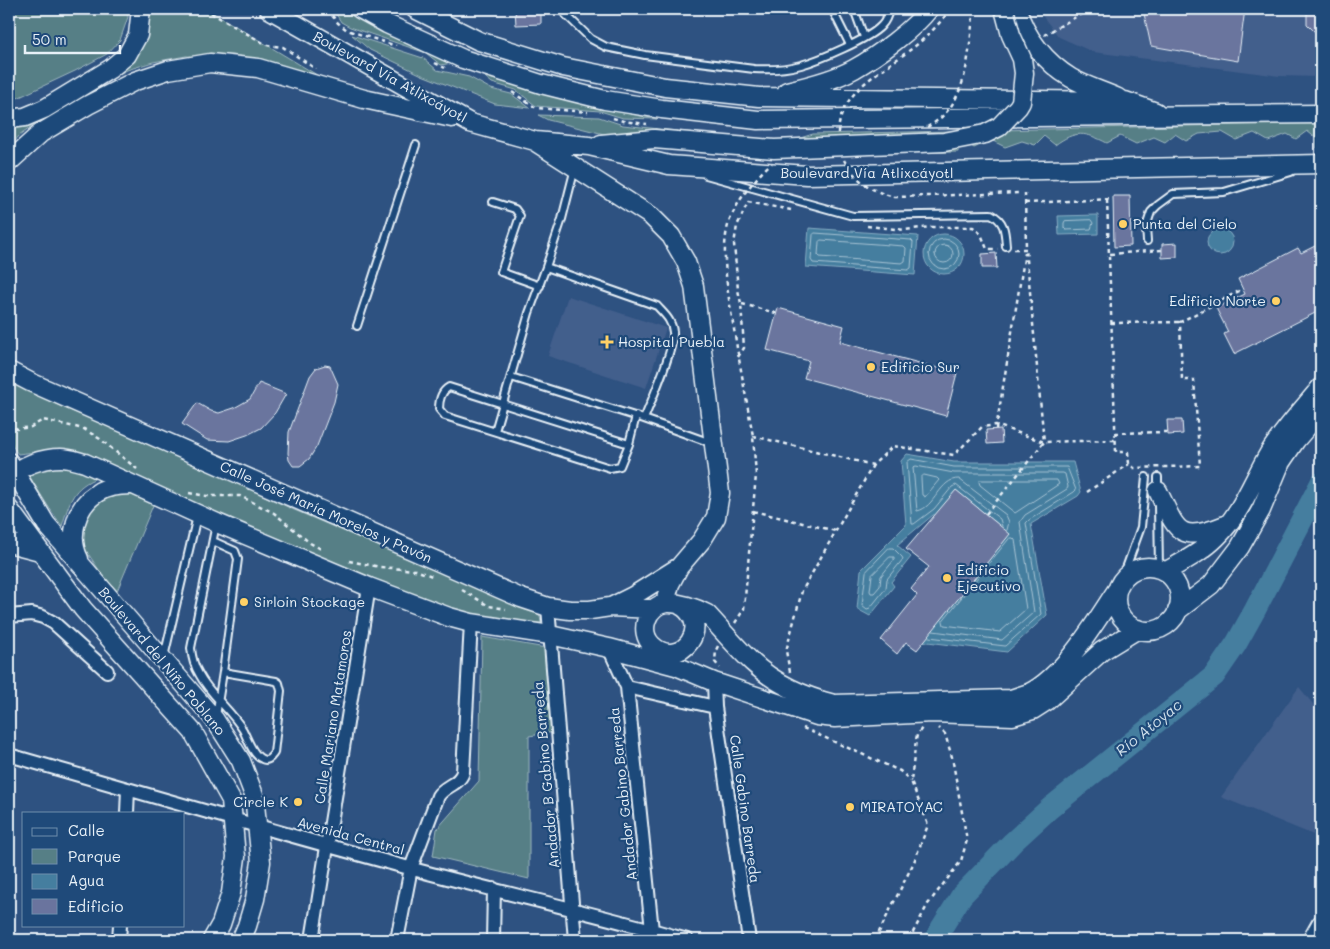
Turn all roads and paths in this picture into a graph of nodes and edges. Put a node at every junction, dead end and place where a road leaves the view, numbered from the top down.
1 (141, 9) edge
2 (194, 9) edge
3 (200, 9) edge
4 (204, 9) edge
5 (269, 9) edge
6 (360, 9) edge
7 (415, 9) edge
8 (560, 9) edge
9 (832, 9) edge
10 (854, 9) edge
11 (889, 9) edge
12 (974, 9) edge
13 (1004, 9) edge
14 (1017, 9) edge
15 (1090, 9) edge
16 (924, 11) edge
17 (1042, 36) dead end
18 (864, 37) junction
19 (850, 44) junction
20 (323, 73) dead end
21 (759, 97) junction
22 (1125, 101) junction
23 (1321, 114) edge
24 (1170, 116) junction
25 (9, 119) edge
26 (470, 122) junction
27 (921, 130) dead end
28 (535, 142) junction
29 (416, 145) dead end
30 (588, 146) junction
31 (778, 159) dead end
32 (9, 162) edge
33 (1317, 164) edge
34 (669, 165) junction
35 (576, 167) junction
36 (1025, 193) dead end
37 (1113, 199) dead end
38 (1107, 200) junction
39 (493, 202) dead end
40 (1025, 202) junction
41 (796, 211) dead end
42 (867, 226) dead end
43 (1146, 241) dead end
44 (1006, 246) dead end
45 (987, 249) junction
46 (1026, 249) junction
47 (1162, 250) dead end
48 (987, 254) dead end
49 (1110, 254) junction
50 (546, 266) junction
51 (540, 286) junction
52 (1243, 289) dead end
53 (741, 304) junction
54 (776, 313) dead end
55 (1180, 322) junction
56 (1112, 323) junction
57 (357, 326) dead end
58 (738, 358) junction
59 (9, 371) edge
60 (511, 377) junction
61 (1321, 387) edge
62 (503, 403) junction
63 (9, 404) edge
64 (1321, 411) edge
65 (636, 416) junction
66 (644, 419) junction
67 (996, 427) junction
68 (9, 429) edge
69 (16, 429) junction
70 (495, 431) junction
71 (1168, 432) dead end
72 (1115, 433) junction
73 (753, 436) junction
74 (1115, 440) junction
75 (1044, 442) junction
76 (628, 444) junction
77 (715, 445) junction
78 (1129, 464) junction
79 (873, 465) junction
80 (11, 471) edge
81 (1146, 477) dead end
82 (136, 479) junction
83 (1158, 484) joint
84 (182, 491) dead end
85 (1088, 492) dead end
86 (9, 509) edge
87 (753, 511) junction
88 (197, 514) junction
89 (986, 514) dead end
90 (216, 523) junction
91 (1228, 524) junction
92 (836, 531) junction
93 (213, 541) junction
94 (9, 543) edge
95 (40, 551) junction
96 (326, 552) dead end
97 (342, 560) dead end
98 (679, 567) junction
99 (1162, 570) junction
100 (87, 572) junction
101 (437, 578) dead end
102 (1120, 584) junction
103 (369, 587) junction
104 (460, 588) dead end
105 (665, 606) junction
106 (548, 607) junction
107 (610, 607) junction
108 (506, 609) dead end
109 (1177, 611) junction
110 (9, 616) edge
111 (471, 623) junction
112 (1138, 629) junction
113 (727, 635) junction
114 (550, 636) junction
115 (609, 648) junction
116 (655, 653) junction
117 (164, 661) junction
118 (107, 671) dead end
119 (223, 672) junction
120 (199, 676) junction
121 (718, 676) junction
122 (627, 687) junction
123 (789, 687) junction
124 (189, 690) junction
125 (219, 700) junction
126 (716, 707) junction
127 (215, 720) junction
128 (927, 726) dead end
129 (936, 726) dead end
130 (800, 727) dead end
131 (9, 755) edge
132 (911, 781) junction
133 (128, 789) junction
134 (127, 812) edge
135 (234, 819) junction
136 (258, 827) junction
137 (328, 845) junction
138 (411, 868) junction
139 (494, 889) junction
140 (572, 908) junction
141 (1321, 924) edge
142 (120, 926) edge
143 (653, 935) edge
144 (119, 940) edge
145 (212, 940) edge
146 (241, 940) edge
147 (312, 940) edge
148 (397, 940) edge
149 (492, 940) edge
150 (575, 940) edge
151 (687, 940) edge
152 (749, 940) edge
153 (874, 940) edge
154 (909, 940) edge
155 (1312, 940) edge

1 - 25 main road
2 - 3 path
4 - 20 path
5 - 26 main road, Boulevard Vía Atlixcáyotl
6 - 24 main road
7 - 21 main road
8 - 19 lane
9 - 19 lane
10 - 18 lane
11 - 18 lane
12 - 27 path, bridge
13 - 30 main road, bridge
14 - 22 main road
15 - 17 path
16 - 21 main road
18 - 19 lane
21 - 22 main road
22 - 24 main road
23 - 24 main road
26 - 28 main road, Boulevard Vía Atlixcáyotl
26 - 32 main road
28 - 30 main road, Boulevard Vía Atlixcáyotl
28 - 35 main road
29 - 57 lane
30 - 34 main road, Boulevard Vía Atlixcáyotl
31 - 58 path, bridge
33 - 34 main road, Boulevard Vía Atlixcáyotl
33 - 43 lane
34 - 44 lane
35 - 50 lane
35 - 77 main road
36 - 40 path
37 - 38 path
38 - 40 path
38 - 49 path
39 - 51 lane
40 - 46 path
41 - 53 path
42 - 45 path
45 - 46 path
45 - 48 path
46 - 67 path
46 - 75 path
47 - 49 path
49 - 56 path
50 - 51 lane
50 - 66 lane
51 - 60 lane
52 - 55 path
53 - 54 path
53 - 58 path
55 - 56 path
55 - 78 path
56 - 72 path
58 - 73 path
59 - 106 main road, Calle José María Morelos y Pavón
60 - 62 lane
60 - 65 lane
61 - 91 main road
62 - 70 lane
62 - 70 lane
62 - 76 lane
63 - 69 path
64 - 109 main road
65 - 66 lane
65 - 76 lane
66 - 77 lane
67 - 75 path
67 - 79 path
68 - 69 path
69 - 82 path
70 - 76 lane
71 - 72 path
72 - 74 path
73 - 79 path
73 - 87 path
74 - 75 path
74 - 78 path
75 - 89 path
77 - 98 main road
78 - 85 path
79 - 92 path
80 - 82 main road
80 - 100 main road, Boulevard del Niño Poblano
81 - 102 lane
82 - 88 main road
82 - 100 main road
83 - 91 main road
83 - 99 lane
84 - 96 path
86 - 95 main road, Boulevard del Niño Poblano
87 - 92 path
87 - 113 path
88 - 90 main road
88 - 117 lane
90 - 93 lane
90 - 103 main road
91 - 99 main road
92 - 123 path
93 - 119 lane
93 - 120 lane
94 - 95 main road
95 - 135 main road, Boulevard del Niño Poblano
97 - 101 path
98 - 105 main road
98 - 107 main road
99 - 102 main road
99 - 109 main road
100 - 117 main road, Boulevard del Niño Poblano
102 - 112 main road
102 - 123 main road, Calle José María Morelos y Pavón
103 - 111 main road
103 - 137 street, Calle Mariano Matamoros
104 - 108 path
105 - 107 main road, Calle José María Morelos y Pavón
105 - 113 main road, Calle José María Morelos y Pavón
105 - 116 main road
105 - 116 main road
106 - 107 main road, Calle José María Morelos y Pavón
106 - 114 street, Andador B Gabino Barreda
109 - 112 main road
110 - 118 street
111 - 114 main road
111 - 138 street
112 - 121 main road
113 - 121 path
113 - 123 main road, Calle José María Morelos y Pavón
114 - 115 main road
114 - 140 street, Andador B Gabino Barreda
115 - 116 main road
115 - 122 street, Andador Gabino Barreda
116 - 121 main road
117 - 124 main road, Boulevard del Niño Poblano
119 - 125 lane
119 - 125 lane
120 - 124 lane
120 - 125 lane
121 - 126 street, Calle Gabino Barreda
122 - 126 street
122 - 143 street, Andador Gabino Barreda
124 - 127 main road, Boulevard del Niño Poblano
125 - 127 lane
126 - 152 street, Calle Gabino Barreda
127 - 136 main road, Boulevard del Niño Poblano
128 - 132 path
129 - 154 path
130 - 132 path
131 - 133 street, Avenida Central
132 - 153 path
133 - 134 street
133 - 135 street, Avenida Central
135 - 136 street, Avenida Central
135 - 145 main road, Boulevard del Niño Poblano
136 - 137 street, Avenida Central
136 - 146 main road, Boulevard del Niño Poblano
137 - 138 street, Avenida Central
137 - 147 street, Calle Mariano Matamoros
138 - 139 street, Avenida Central
138 - 148 street
139 - 140 street, Avenida Central
139 - 149 street
140 - 143 street, Avenida Central
140 - 150 street, Andador B Gabino Barreda
141 - 155 main road
142 - 144 street
143 - 151 street, Avenida Central

